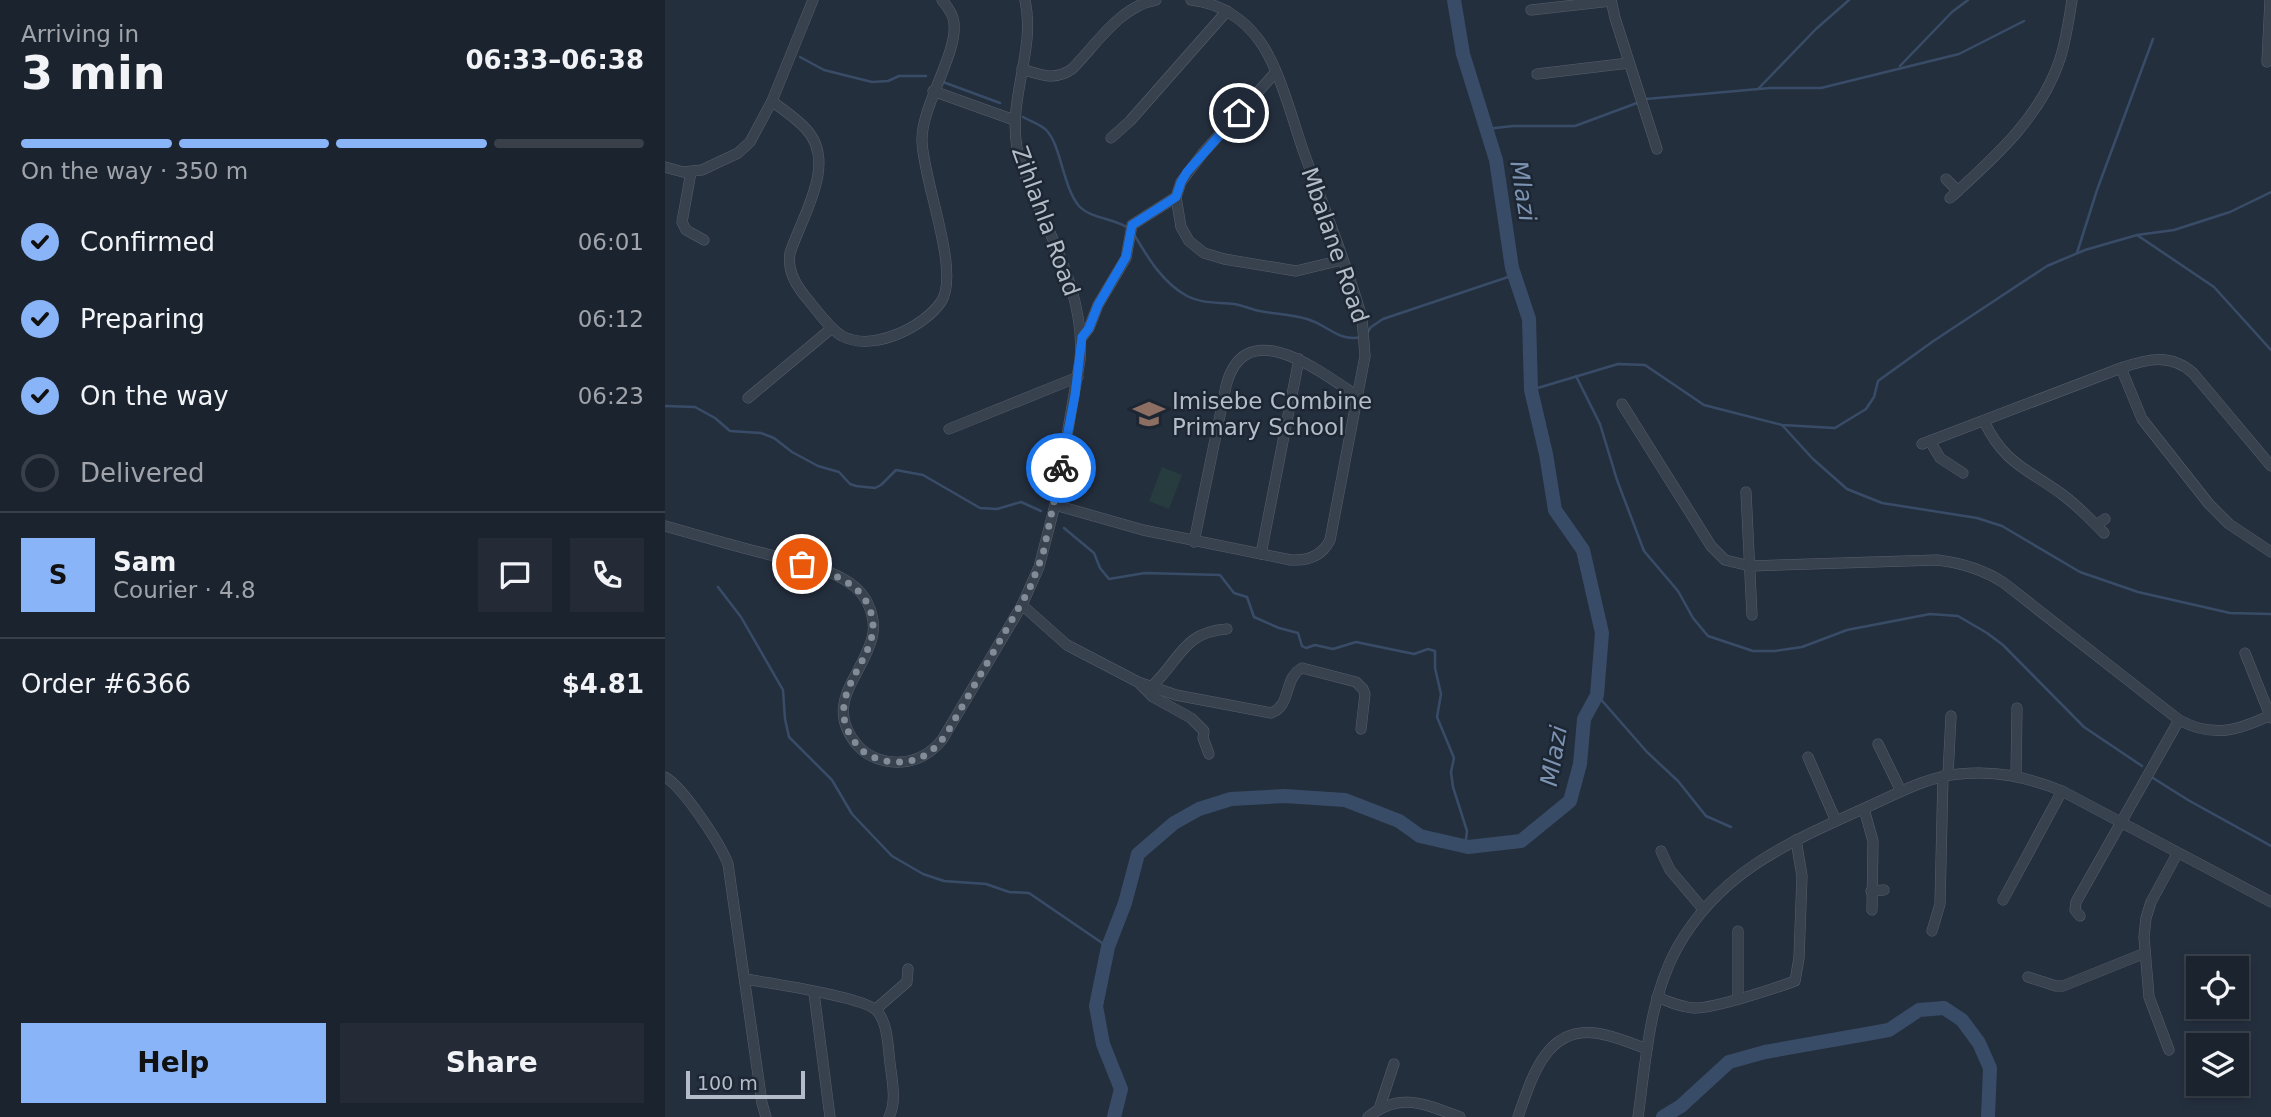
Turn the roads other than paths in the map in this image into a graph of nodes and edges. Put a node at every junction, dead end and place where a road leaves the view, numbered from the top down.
1 (813, 0) edge
2 (942, 0) edge
3 (1025, 0) edge
4 (1156, 0) edge
5 (1192, 0) edge
6 (2072, 0) edge
7 (2270, 0) edge
8 (1143, 1) edge
9 (1611, 1) edge
10 (1547, 4) edge
11 (1531, 10) dead end
12 (1227, 11) junction
13 (2267, 62) dead end
14 (1629, 63) junction
15 (1022, 69) junction
16 (1275, 73) junction
17 (1537, 74) dead end
18 (933, 91) junction
19 (772, 101) junction
20 (1014, 120) junction
21 (1111, 138) dead end
22 (1657, 149) dead end
23 (665, 167) edge
24 (691, 172) junction
25 (1946, 179) dead end
26 (1176, 197) junction
27 (704, 240) dead end
28 (1342, 260) junction
29 (832, 328) junction
30 (1082, 337) junction
31 (1299, 359) junction
32 (2121, 368) junction
33 (1078, 377) junction
34 (1357, 396) junction
35 (748, 398) dead end
36 (1622, 404) dead end
37 (1984, 421) junction
38 (949, 429) dead end
39 (2271, 466) edge
40 (1963, 473) dead end
41 (1746, 492) dead end
42 (1055, 505) junction
43 (665, 526) edge
44 (2101, 526) dead end
45 (1194, 542) junction
46 (2271, 552) edge
47 (1261, 554) junction
48 (1750, 566) junction
49 (1022, 606) junction
50 (1752, 615) dead end
51 (1227, 629) dead end
52 (2245, 653) dead end
53 (1138, 682) junction
54 (1151, 687) junction
55 (2017, 708) dead end
56 (1951, 716) dead end
57 (2271, 716) edge
58 (2179, 720) junction
59 (1361, 729) dead end
60 (1878, 744) dead end
61 (1209, 754) dead end
62 (1808, 757) dead end
63 (2016, 775) junction
64 (1946, 776) junction
65 (665, 777) edge
66 (1901, 791) junction
67 (2062, 791) junction
68 (1864, 809) junction
69 (1836, 821) junction
70 (2120, 821) junction
71 (1796, 840) junction
72 (1661, 851) dead end
73 (2178, 854) junction
74 (1884, 890) dead end
75 (1871, 891) junction
76 (2004, 900) dead end
77 (2271, 902) edge
78 (1703, 909) junction
79 (1872, 910) dead end
80 (2080, 916) dead end
81 (1738, 931) dead end
82 (1932, 931) dead end
83 (2145, 953) junction
84 (908, 969) dead end
85 (2028, 977) dead end
86 (745, 979) junction
87 (814, 993) junction
88 (1657, 996) junction
89 (1738, 998) junction
90 (876, 1009) junction
91 (1647, 1049) junction
92 (2169, 1050) dead end
93 (1394, 1064) dead end
94 (1379, 1109) junction
95 (1444, 1114) edge
96 (766, 1117) edge
97 (830, 1117) edge
98 (889, 1117) edge
99 (1369, 1117) edge
100 (1460, 1117) edge
101 (1518, 1117) edge
102 (1638, 1117) edge

1 - 19 street
2 - 18 street
3 - 15 street, Zihlahla Road
4 - 8 street
5 - 12 street, Mbalane Road
6 - 25 street
7 - 13 street
8 - 15 street
9 - 10 street
9 - 14 street
10 - 11 street
12 - 16 street, Mbalane Road
12 - 21 street
14 - 17 street
14 - 22 street
15 - 20 street, Zihlahla Road
16 - 26 street
16 - 28 street, Mbalane Road
18 - 20 street
18 - 29 street
19 - 24 street
19 - 29 street
20 - 30 street, Zihlahla Road
23 - 24 street
24 - 27 street
26 - 28 street
26 - 30 street
28 - 34 street, Mbalane Road
29 - 35 street
30 - 33 street, Zihlahla Road
31 - 34 street
31 - 45 street
31 - 47 street
32 - 37 street
32 - 39 street
32 - 46 street
33 - 38 street
33 - 42 street, Zihlahla Road
34 - 47 street, Mbalane Road
36 - 48 street
37 - 40 street
37 - 44 street
41 - 48 street
42 - 45 street, Mbalane Road
42 - 49 street, Zihlahla Road
43 - 49 street, Zihlahla Road
45 - 47 street, Mbalane Road
48 - 50 street
48 - 58 street
49 - 53 street
51 - 54 street
52 - 57 street
53 - 54 street
53 - 61 street
54 - 59 street
55 - 63 street
56 - 64 street
57 - 58 street
58 - 70 street
60 - 66 street
62 - 69 street
63 - 64 street
63 - 67 street
64 - 66 street
64 - 82 street
65 - 86 street
66 - 68 street
67 - 70 street
67 - 76 street
68 - 69 street
68 - 75 street
69 - 71 street
70 - 73 street
70 - 80 street
71 - 78 street
71 - 89 street
72 - 78 street
73 - 77 street
73 - 83 street
74 - 75 street
75 - 79 street
78 - 88 street
81 - 89 street
83 - 85 street
83 - 92 street
84 - 90 street
86 - 87 street
86 - 96 street
87 - 90 street
87 - 97 street
88 - 89 street
88 - 91 street
90 - 98 street
91 - 101 street
91 - 102 street
93 - 94 street
94 - 95 street
94 - 99 street
95 - 100 street

